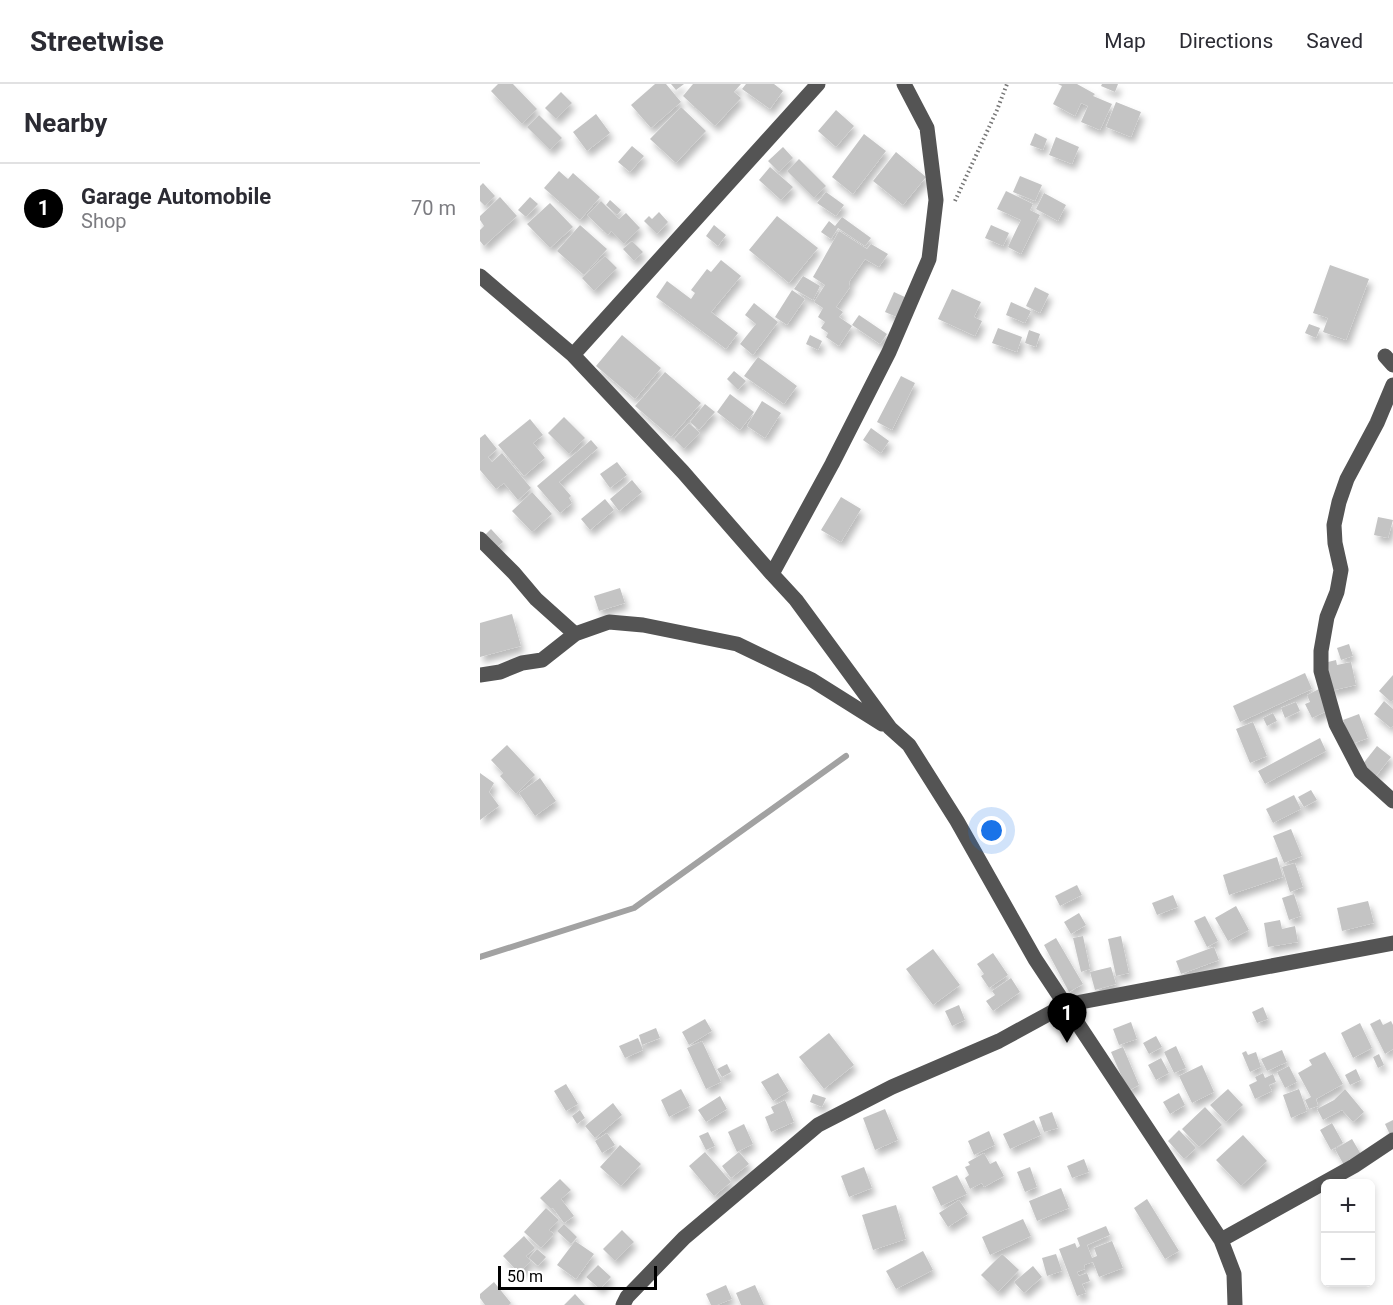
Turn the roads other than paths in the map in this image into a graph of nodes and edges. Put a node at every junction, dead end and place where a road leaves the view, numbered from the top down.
1 (818, 84) edge
2 (904, 84) edge
3 (480, 276) edge
4 (573, 355) junction
5 (1393, 385) edge
6 (480, 539) edge
7 (772, 574) junction
8 (575, 634) junction
9 (480, 675) edge
10 (890, 728) junction
11 (1393, 801) edge
12 (1393, 943) edge
13 (1065, 1005) junction
14 (1393, 1140) edge
15 (1221, 1240) junction
16 (623, 1305) edge
17 (1235, 1305) edge

1 - 4 street
2 - 7 street
3 - 4 street
4 - 7 street
5 - 11 street
6 - 8 street
7 - 10 street
8 - 9 street
8 - 10 street
10 - 13 street
12 - 13 street
13 - 15 street
13 - 16 street
14 - 15 street
15 - 17 street

